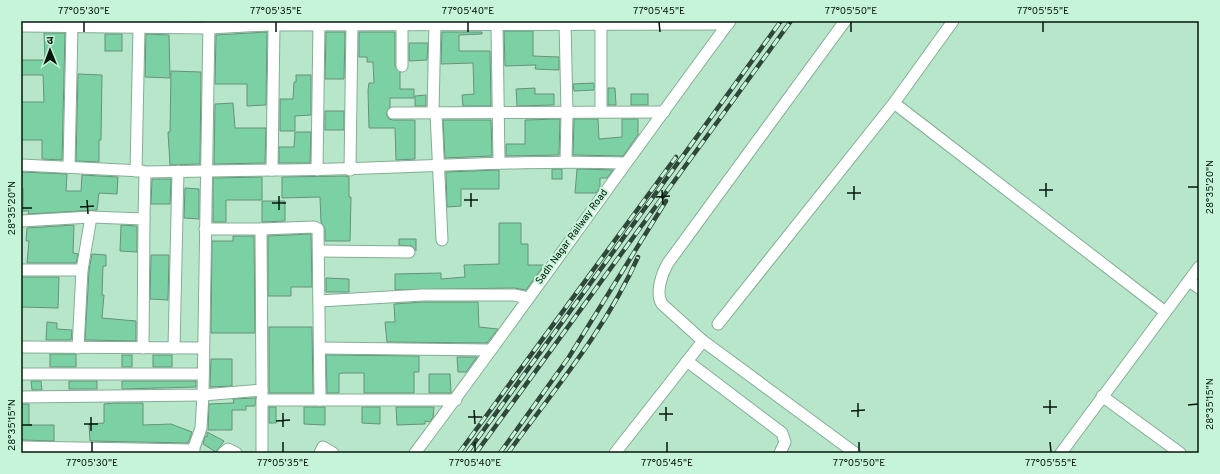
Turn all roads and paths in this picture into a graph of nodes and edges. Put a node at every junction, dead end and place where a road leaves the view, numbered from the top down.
1 (844, 21) edge
2 (953, 21) edge
3 (319, 23) edge
4 (402, 23) edge
5 (435, 23) edge
6 (565, 23) edge
7 (601, 23) edge
8 (658, 23) edge
9 (729, 23) edge
10 (209, 24) edge
11 (270, 24) edge
12 (146, 25) edge
13 (352, 25) junction
14 (497, 25) junction
15 (21, 26) edge
16 (72, 26) junction
17 (402, 66) dead end
18 (894, 104) junction
19 (601, 111) junction
20 (499, 112) junction
21 (567, 112) junction
22 (664, 112) junction
23 (393, 113) dead end
24 (435, 113) junction
25 (566, 161) junction
26 (499, 162) junction
27 (625, 163) junction
28 (438, 164) junction
29 (21, 165) edge
30 (69, 167) junction
31 (272, 170) junction
32 (317, 170) junction
33 (350, 170) junction
34 (140, 171) junction
35 (178, 171) junction
36 (208, 171) junction
37 (91, 216) junction
38 (144, 219) junction
39 (21, 220) edge
40 (205, 229) junction
41 (261, 229) junction
42 (442, 240) dead end
43 (319, 251) junction
44 (409, 252) dead end
45 (1199, 266) edge
46 (21, 270) edge
47 (82, 270) junction
48 (1189, 281) junction
49 (1199, 288) edge
50 (528, 298) junction
51 (319, 301) junction
52 (1164, 311) junction
53 (718, 324) dead end
54 (703, 340) junction
55 (21, 347) edge
56 (78, 348) junction
57 (142, 348) junction
58 (174, 348) junction
59 (203, 348) junction
60 (320, 348) junction
61 (491, 350) junction
62 (687, 362) junction
63 (21, 374) edge
64 (203, 374) junction
65 (203, 395) junction
66 (262, 395) junction
67 (1102, 396) junction
68 (21, 397) edge
69 (320, 400) junction
70 (456, 400) junction
71 (21, 447) edge
72 (193, 452) edge
73 (223, 453) edge
74 (236, 453) edge
75 (262, 453) edge
76 (320, 453) edge
77 (333, 453) edge
78 (415, 453) edge
79 (615, 453) edge
80 (780, 453) edge
81 (855, 453) edge
82 (1061, 453) edge
83 (1180, 453) edge

1 - 54 street
2 - 18 street
3 - 11 street
3 - 13 street
3 - 32 street
4 - 5 street
4 - 13 street
4 - 17 street
5 - 14 street
5 - 24 street
6 - 7 street
6 - 14 street
6 - 21 street
7 - 8 street
7 - 19 street
8 - 9 street
9 - 22 street, Sadh Nagar Railway Road
10 - 11 street
10 - 12 street
10 - 36 street
11 - 31 street
12 - 16 street
12 - 34 street
13 - 33 street
14 - 20 street
15 - 16 street
16 - 30 street
18 - 52 street
18 - 53 street
19 - 21 street
19 - 22 street
20 - 21 street
20 - 24 street
20 - 26 street
21 - 25 street
22 - 27 street, Sadh Nagar Railway Road
23 - 24 street
24 - 28 street
25 - 26 street
25 - 27 street
26 - 28 street
27 - 50 street, Sadh Nagar Railway Road
28 - 33 street
28 - 42 street
29 - 30 street
30 - 34 street
31 - 32 street
31 - 36 street
32 - 33 street
34 - 35 street
34 - 38 street
35 - 36 street
35 - 58 street
36 - 40 street
37 - 38 street
37 - 39 street
37 - 47 street
38 - 57 street
40 - 41 street
40 - 59 street
41 - 43 street
41 - 66 street
43 - 44 street
43 - 51 street
45 - 48 street
46 - 47 street
47 - 56 street
48 - 49 street
48 - 52 street
50 - 51 street
50 - 61 street, Sadh Nagar Railway Road
51 - 60 street
52 - 67 street
54 - 62 street
54 - 81 street
55 - 56 street
56 - 57 street
57 - 58 street
58 - 59 street
59 - 64 street
60 - 61 street
60 - 69 street
61 - 70 street, Sadh Nagar Railway Road
62 - 79 street
62 - 80 street
63 - 64 street
64 - 65 street
65 - 66 street
65 - 68 street
65 - 72 street
66 - 69 street
66 - 75 street
67 - 82 street
67 - 83 street
69 - 70 street
70 - 78 street, Sadh Nagar Railway Road
71 - 72 street
73 - 74 street
76 - 77 street

